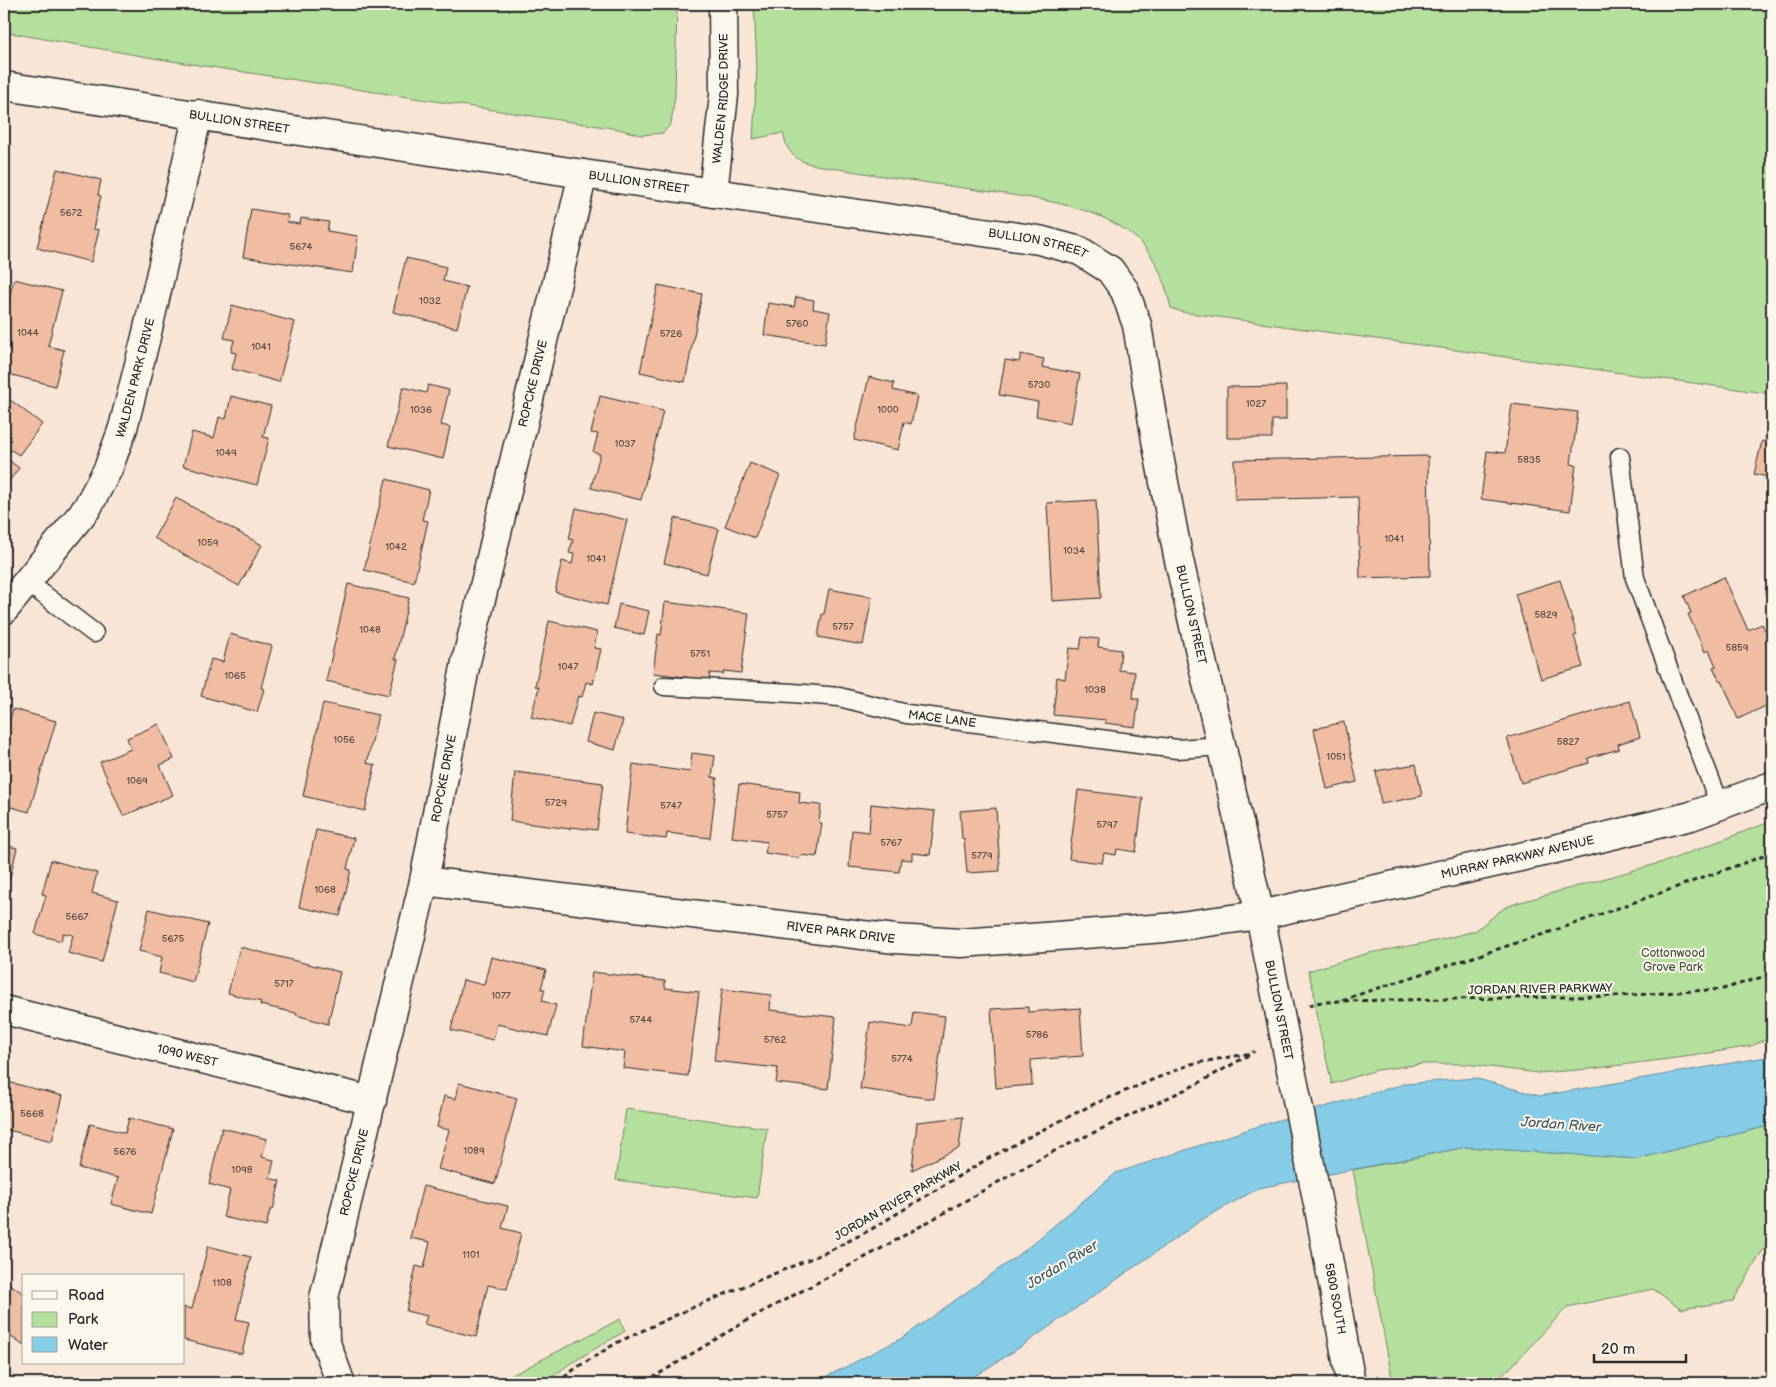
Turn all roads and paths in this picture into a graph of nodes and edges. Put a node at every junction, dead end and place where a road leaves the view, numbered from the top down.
1 (723, 4) edge
2 (4, 86) edge
3 (198, 114) junction
4 (583, 174) junction
5 (713, 193) junction
6 (1620, 457) dead end
7 (28, 582) junction
8 (4, 610) edge
9 (94, 633) dead end
10 (664, 686) dead end
11 (1222, 746) junction
12 (1772, 786) edge
13 (1720, 805) junction
14 (1772, 853) edge
15 (424, 882) junction
16 (1260, 915) junction
17 (1772, 974) edge
18 (1339, 1001) junction
19 (1307, 1008) dead end
20 (4, 1010) edge
21 (372, 1101) junction
22 (1320, 1214) joint
23 (340, 1381) dead end
24 (557, 1383) edge
25 (644, 1383) edge
26 (1351, 1383) edge

1 - 5 street, WALDEN RIDGE DRIVE
2 - 3 street, BULLION STREET
3 - 4 street, BULLION STREET
3 - 7 street, WALDEN PARK DRIVE
4 - 5 street, BULLION STREET
4 - 15 street, ROPCKE DRIVE
5 - 11 street, BULLION STREET
6 - 13 lane
7 - 8 street, WALDEN PARK DRIVE
7 - 9 lane
10 - 11 lane, MACE LANE
11 - 16 street, BULLION STREET
12 - 13 street, MURRAY PARKWAY AVENUE
13 - 16 street, MURRAY PARKWAY AVENUE
14 - 18 path
15 - 16 street, RIVER PARK DRIVE
15 - 21 street, ROPCKE DRIVE
16 - 22 street, BULLION STREET
17 - 18 path, JORDAN RIVER PARKWAY
18 - 19 path, JORDAN RIVER PARKWAY
20 - 21 street, 1090 WEST
21 - 23 street, ROPCKE DRIVE
22 - 26 street, 5800 SOUTH
24 - 25 path, JORDAN RIVER PARKWAY

